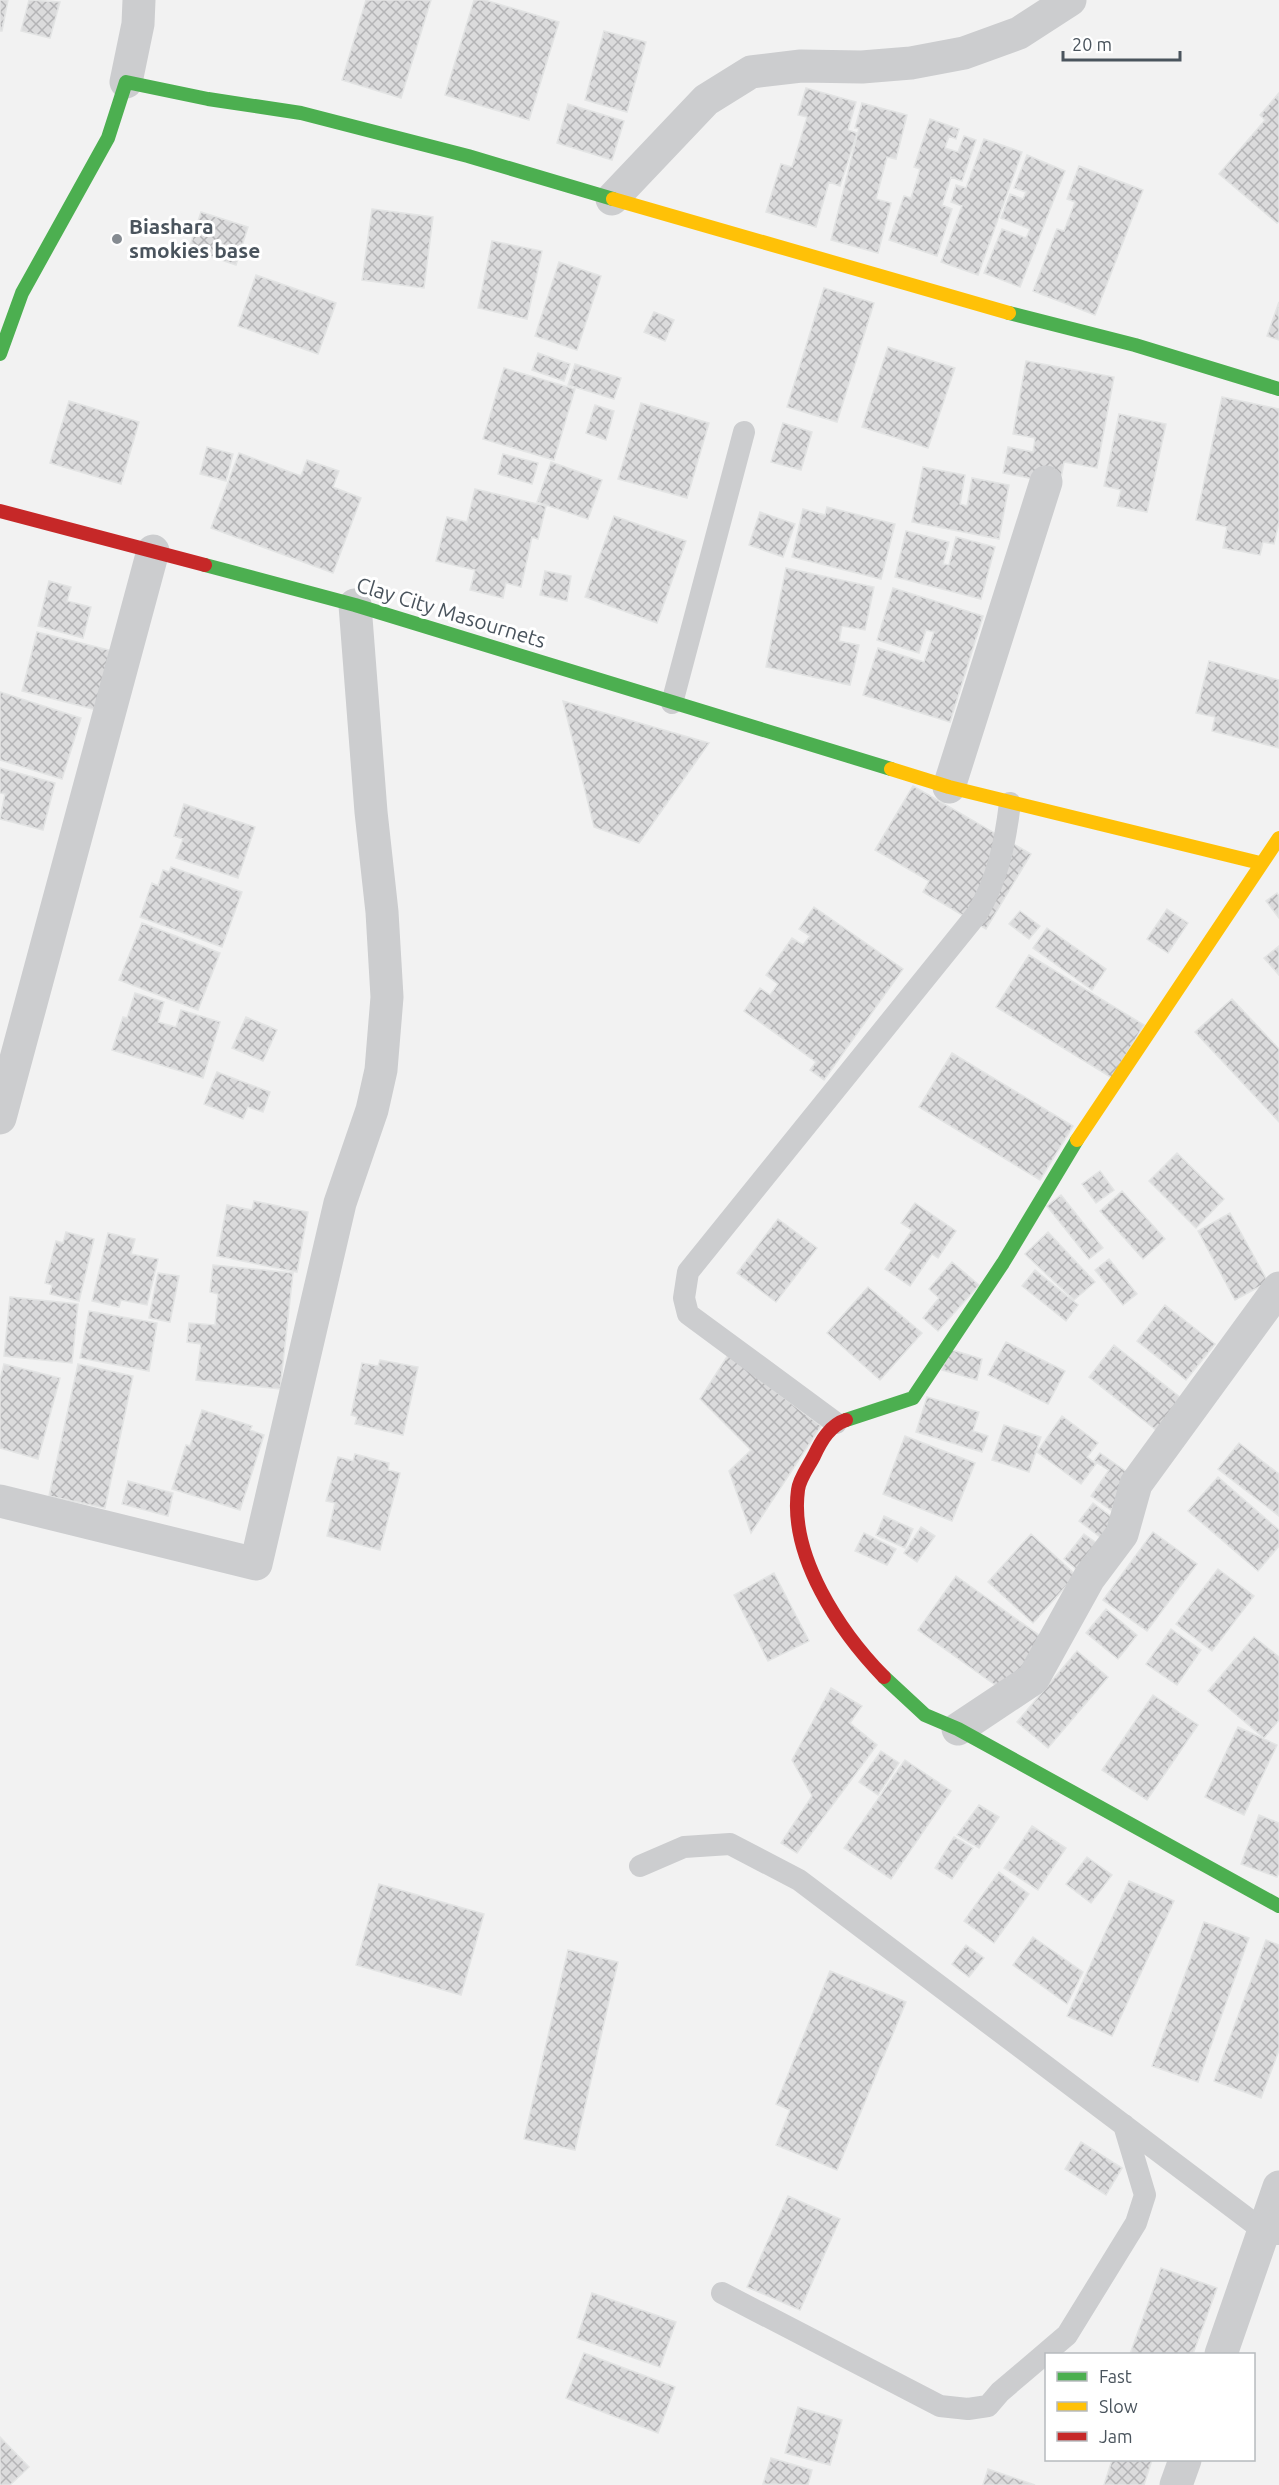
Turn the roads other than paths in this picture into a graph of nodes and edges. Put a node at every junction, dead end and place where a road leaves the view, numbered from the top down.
1 (139, 0) edge
2 (1070, 0) edge
3 (126, 82) junction
4 (612, 199) junction
5 (0, 354) edge
6 (1279, 389) edge
7 (744, 432) dead end
8 (1046, 482) dead end
9 (0, 511) edge
10 (153, 551) junction
11 (355, 604) junction
12 (672, 703) junction
13 (949, 787) junction
14 (1010, 802) junction
15 (1279, 838) edge
16 (1260, 863) junction
17 (0, 1118) edge
18 (1279, 1288) edge
19 (836, 1423) junction
20 (0, 1500) edge
21 (958, 1729) junction
22 (640, 1866) dead end
23 (1279, 1906) edge
24 (1124, 2125) junction
25 (1279, 2187) edge
26 (1272, 2232) edge
27 (722, 2294) dead end
28 (1047, 2353) edge
29 (1222, 2353) edge
30 (1045, 2354) edge
31 (1185, 2461) edge
32 (1176, 2485) edge

1 - 3 street
2 - 4 street
3 - 4 street
3 - 5 street
4 - 6 street
7 - 12 lane
8 - 13 street
9 - 10 street, Clay City Masournets
10 - 11 street, Clay City Masournets
10 - 17 street
11 - 12 street, Clay City Masournets
11 - 20 street
12 - 13 street, Clay City Masournets
13 - 14 street, Clay City Masournets
14 - 16 street, Clay City Masournets
14 - 19 lane
15 - 16 street
16 - 19 street
18 - 21 street
19 - 21 street
21 - 23 street
22 - 24 lane
24 - 26 lane
24 - 28 lane
25 - 26 street
26 - 29 street
27 - 30 lane
31 - 32 street

